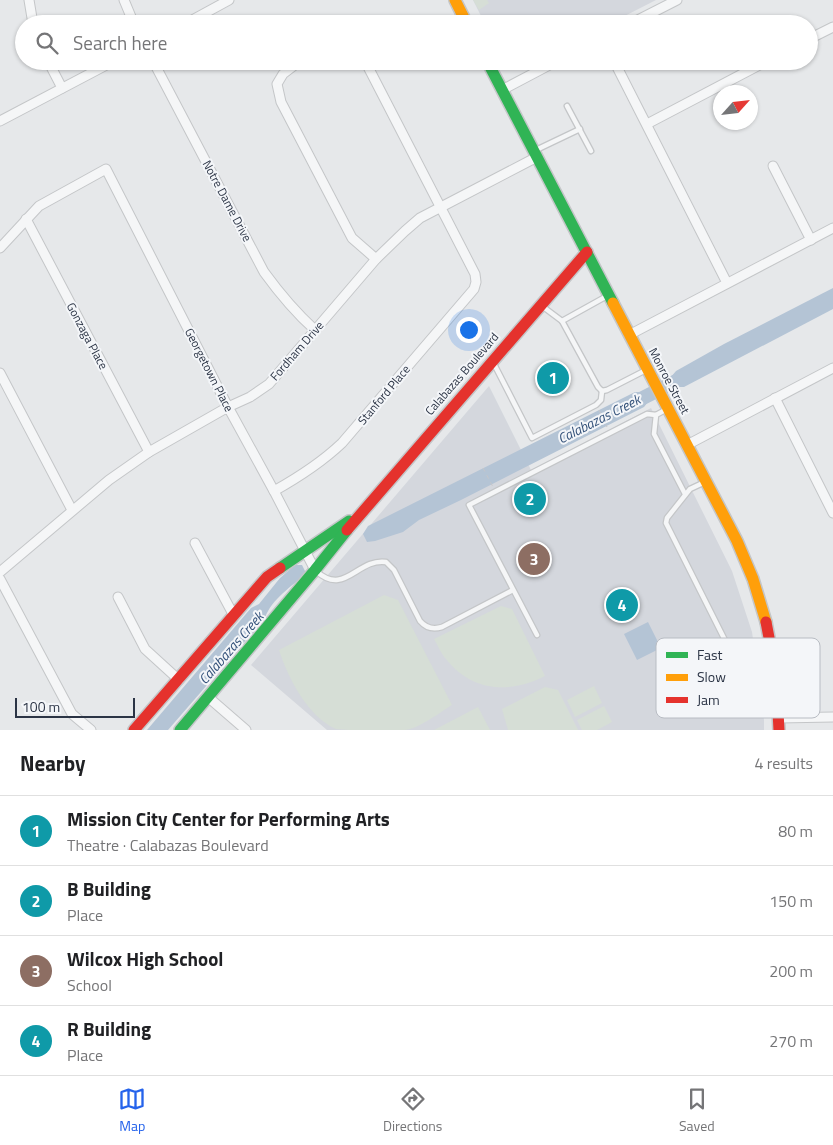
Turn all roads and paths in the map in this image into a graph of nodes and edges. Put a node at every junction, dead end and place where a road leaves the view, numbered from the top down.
1 (29, 0) edge
2 (124, 0) edge
3 (229, 0) edge
4 (455, 0) edge
5 (677, 0) edge
6 (32, 15) edge
7 (130, 15) edge
8 (202, 15) edge
9 (462, 15) edge
10 (648, 15) edge
11 (833, 27) edge
12 (818, 34) edge
13 (53, 70) edge
14 (97, 70) edge
15 (158, 70) edge
16 (288, 70) edge
17 (370, 70) edge
18 (492, 70) edge
19 (532, 70) edge
20 (619, 70) edge
21 (750, 70) edge
22 (62, 88) junction
23 (502, 90) junction
24 (567, 106) dead end
25 (0, 120) edge
26 (647, 124) junction
27 (580, 129) junction
28 (591, 151) dead end
29 (535, 154) junction
30 (773, 166) dead end
31 (440, 207) junction
32 (26, 219) junction
33 (833, 228) edge
34 (811, 240) junction
35 (0, 248) edge
36 (586, 252) junction
37 (376, 259) junction
38 (727, 283) junction
39 (609, 296) junction
40 (541, 305) junction
41 (562, 320) junction
42 (315, 330) junction
43 (629, 335) junction
44 (492, 360) junction
45 (833, 368) edge
46 (648, 369) junction
47 (0, 373) edge
48 (602, 391) junction
49 (775, 398) junction
50 (228, 407) junction
51 (668, 408) junction
52 (599, 412) dead end
53 (656, 415) junction
54 (607, 426) dead end
55 (687, 445) junction
56 (149, 452) junction
57 (483, 468) dead end
58 (706, 482) junction
59 (493, 487) dead end
60 (274, 491) junction
61 (685, 494) junction
62 (72, 510) junction
63 (833, 513) edge
64 (359, 514) junction
65 (195, 543) dead end
66 (305, 551) junction
67 (315, 570) junction
68 (0, 572) edge
69 (0, 579) edge
70 (513, 590) junction
71 (118, 597) dead end
72 (234, 616) junction
73 (536, 635) dead end
74 (724, 638) edge
75 (770, 638) edge
76 (179, 680) junction
77 (208, 697) junction
78 (820, 716) edge
79 (833, 716) edge
80 (779, 718) edge
81 (91, 730) edge
82 (134, 730) edge
83 (180, 730) edge
84 (246, 730) edge
85 (779, 730) edge

1 - 6 street
2 - 7 street
3 - 8 street
4 - 9 street
5 - 10 street
11 - 12 street
13 - 22 street
14 - 22 street
15 - 42 street, Notre Dame Drive
16 - 37 street
17 - 31 street
18 - 23 street, Monroe Street
19 - 23 street
20 - 26 street
21 - 26 street
22 - 25 street
23 - 29 street, Monroe Street
24 - 27 lane
26 - 38 street
27 - 28 lane
27 - 29 lane
29 - 31 street, Fordham Drive
29 - 36 street, Monroe Street
30 - 34 street
31 - 37 street, Fordham Drive
31 - 60 street, Stanford Place
32 - 35 street
32 - 50 street, Georgetown Place
32 - 56 street, Gonzaga Place
33 - 34 street
34 - 38 street
36 - 39 street, Monroe Street
36 - 40 street, Calabazas Boulevard
37 - 42 street, Fordham Drive
38 - 43 street
39 - 41 lane
39 - 43 street, Monroe Street
40 - 41 lane
40 - 44 street, Calabazas Boulevard
41 - 48 lane
42 - 50 street, Fordham Drive
43 - 46 street, Monroe Street
44 - 48 lane
44 - 64 street, Calabazas Boulevard
45 - 49 street
46 - 48 lane
46 - 51 street, Monroe Street
47 - 62 street
49 - 55 street
49 - 63 street
50 - 56 street, Fordham Drive
50 - 60 street, Georgetown Place
51 - 53 lane
51 - 55 street, Monroe Street
52 - 54 path
53 - 61 lane
53 - 70 lane
55 - 58 street, Monroe Street
56 - 62 street, Fordham Drive
57 - 59 path
58 - 61 lane
58 - 75 street, Monroe Street
60 - 66 street, Georgetown Place
61 - 74 lane
62 - 68 street, Fordham Drive
64 - 66 street, Calabazas Boulevard
64 - 67 street, Calabazas Boulevard
65 - 72 street
66 - 67 street, Georgetown Place
66 - 72 street, Calabazas Boulevard
67 - 70 lane
67 - 77 street, Calabazas Boulevard
69 - 81 street
70 - 73 lane
71 - 76 street
72 - 76 street, Calabazas Boulevard
76 - 82 street, Calabazas Boulevard
77 - 83 street, Calabazas Boulevard
77 - 84 street
78 - 79 street
80 - 85 street, Monroe Street

